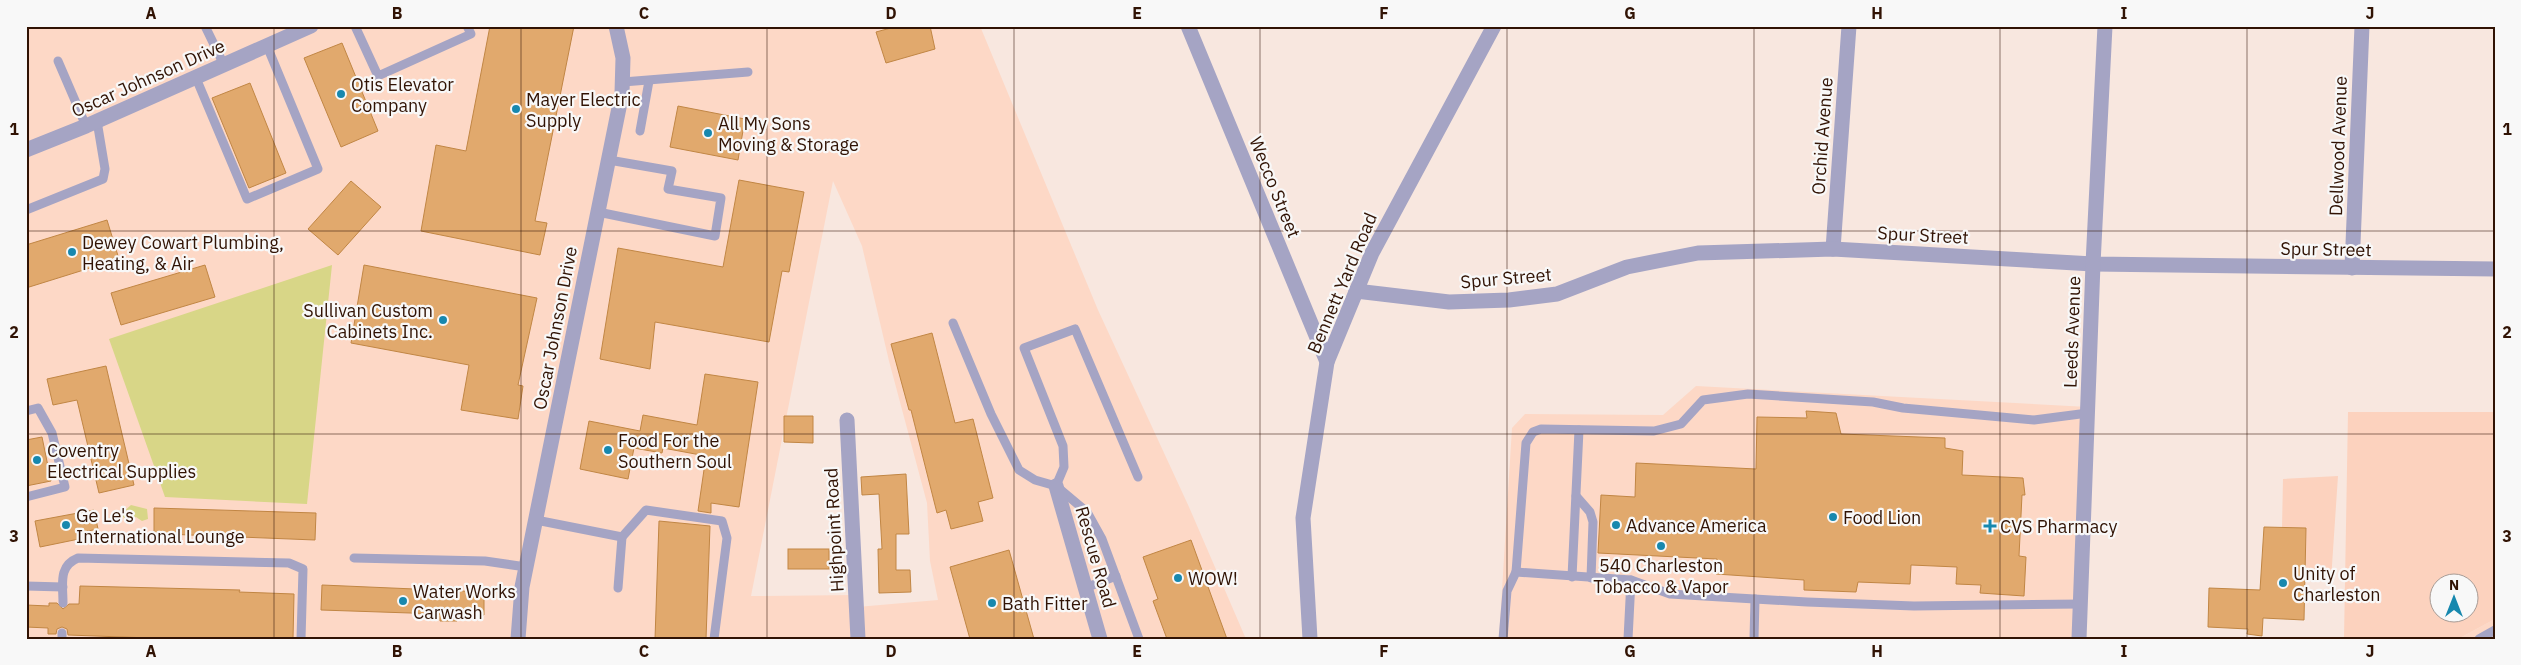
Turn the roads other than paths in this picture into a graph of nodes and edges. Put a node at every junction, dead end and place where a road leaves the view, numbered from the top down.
1 (205, 26) edge
2 (311, 26) edge
3 (355, 26) edge
4 (467, 26) edge
5 (616, 26) edge
6 (1188, 26) edge
7 (1494, 26) edge
8 (1849, 26) edge
9 (2105, 26) edge
10 (2362, 26) edge
11 (267, 46) junction
12 (58, 61) dead end
13 (224, 65) junction
14 (748, 72) dead end
15 (196, 78) junction
16 (623, 82) junction
17 (649, 82) junction
18 (92, 124) junction
19 (640, 131) dead end
20 (26, 150) edge
21 (608, 160) junction
22 (26, 210) edge
23 (598, 212) junction
24 (1832, 249) junction
25 (2093, 264) junction
26 (2352, 268) junction
27 (2495, 270) edge
28 (1356, 291) junction
29 (953, 323) dead end
30 (1327, 362) junction
31 (26, 412) edge
32 (2088, 413) junction
33 (847, 420) dead end
34 (1579, 430) junction
35 (1138, 477) dead end
36 (1056, 486) junction
37 (1576, 496) junction
38 (26, 497) edge
39 (536, 520) junction
40 (622, 537) junction
41 (354, 558) dead end
42 (526, 567) junction
43 (1516, 572) junction
44 (1116, 576) junction
45 (1572, 577) junction
46 (1591, 578) junction
47 (1630, 580) junction
48 (26, 586) edge
49 (63, 587) junction
50 (618, 588) dead end
51 (1085, 588) junction
52 (1755, 599) junction
53 (63, 603) dead end
54 (2081, 604) junction
55 (2495, 630) edge
56 (301, 639) edge
57 (518, 639) edge
58 (714, 639) edge
59 (858, 639) edge
60 (1100, 639) edge
61 (1139, 639) edge
62 (1310, 639) edge
63 (1503, 639) edge
64 (1628, 639) edge
65 (1754, 639) edge
66 (2079, 639) edge
67 (2479, 639) edge

1 - 13 lane
2 - 11 street, Oscar Johnson Drive
3 - 4 lane
5 - 16 street, Oscar Johnson Drive
6 - 30 street, Wecco Street
7 - 28 street, Bennett Yard Road
8 - 24 street, Orchid Avenue
9 - 25 street, Leeds Avenue
10 - 26 street, Dellwood Avenue
11 - 13 street, Oscar Johnson Drive
11 - 15 lane
12 - 18 lane
13 - 15 street, Oscar Johnson Drive
14 - 17 lane
15 - 18 street, Oscar Johnson Drive
16 - 17 lane
16 - 21 street, Oscar Johnson Drive
17 - 19 lane
18 - 20 street, Oscar Johnson Drive
18 - 22 lane
21 - 23 street, Oscar Johnson Drive
21 - 23 lane
23 - 39 street, Oscar Johnson Drive
24 - 25 street, Spur Street
24 - 28 street, Spur Street
25 - 26 street, Spur Street
25 - 32 street, Leeds Avenue
26 - 27 street, Spur Street
28 - 30 street, Bennett Yard Road
29 - 36 lane
30 - 62 street, Bennett Yard Road
31 - 38 lane
32 - 34 lane
32 - 54 street, Leeds Avenue
33 - 59 street, Highpoint Road
34 - 37 lane
34 - 43 lane
35 - 36 lane
36 - 44 lane
36 - 51 street, Rescue Road
37 - 45 lane
37 - 46 lane
39 - 40 lane
39 - 42 street, Oscar Johnson Drive
40 - 50 lane
40 - 58 lane
41 - 42 lane
42 - 57 street, Oscar Johnson Drive
43 - 45 lane
43 - 63 lane
44 - 51 lane
44 - 61 lane
45 - 46 lane
46 - 47 lane
47 - 52 lane
47 - 64 lane
48 - 49 lane
49 - 53 lane
49 - 56 lane
51 - 60 street, Rescue Road
52 - 54 lane
52 - 65 lane
54 - 66 street, Leeds Avenue
55 - 67 lane

